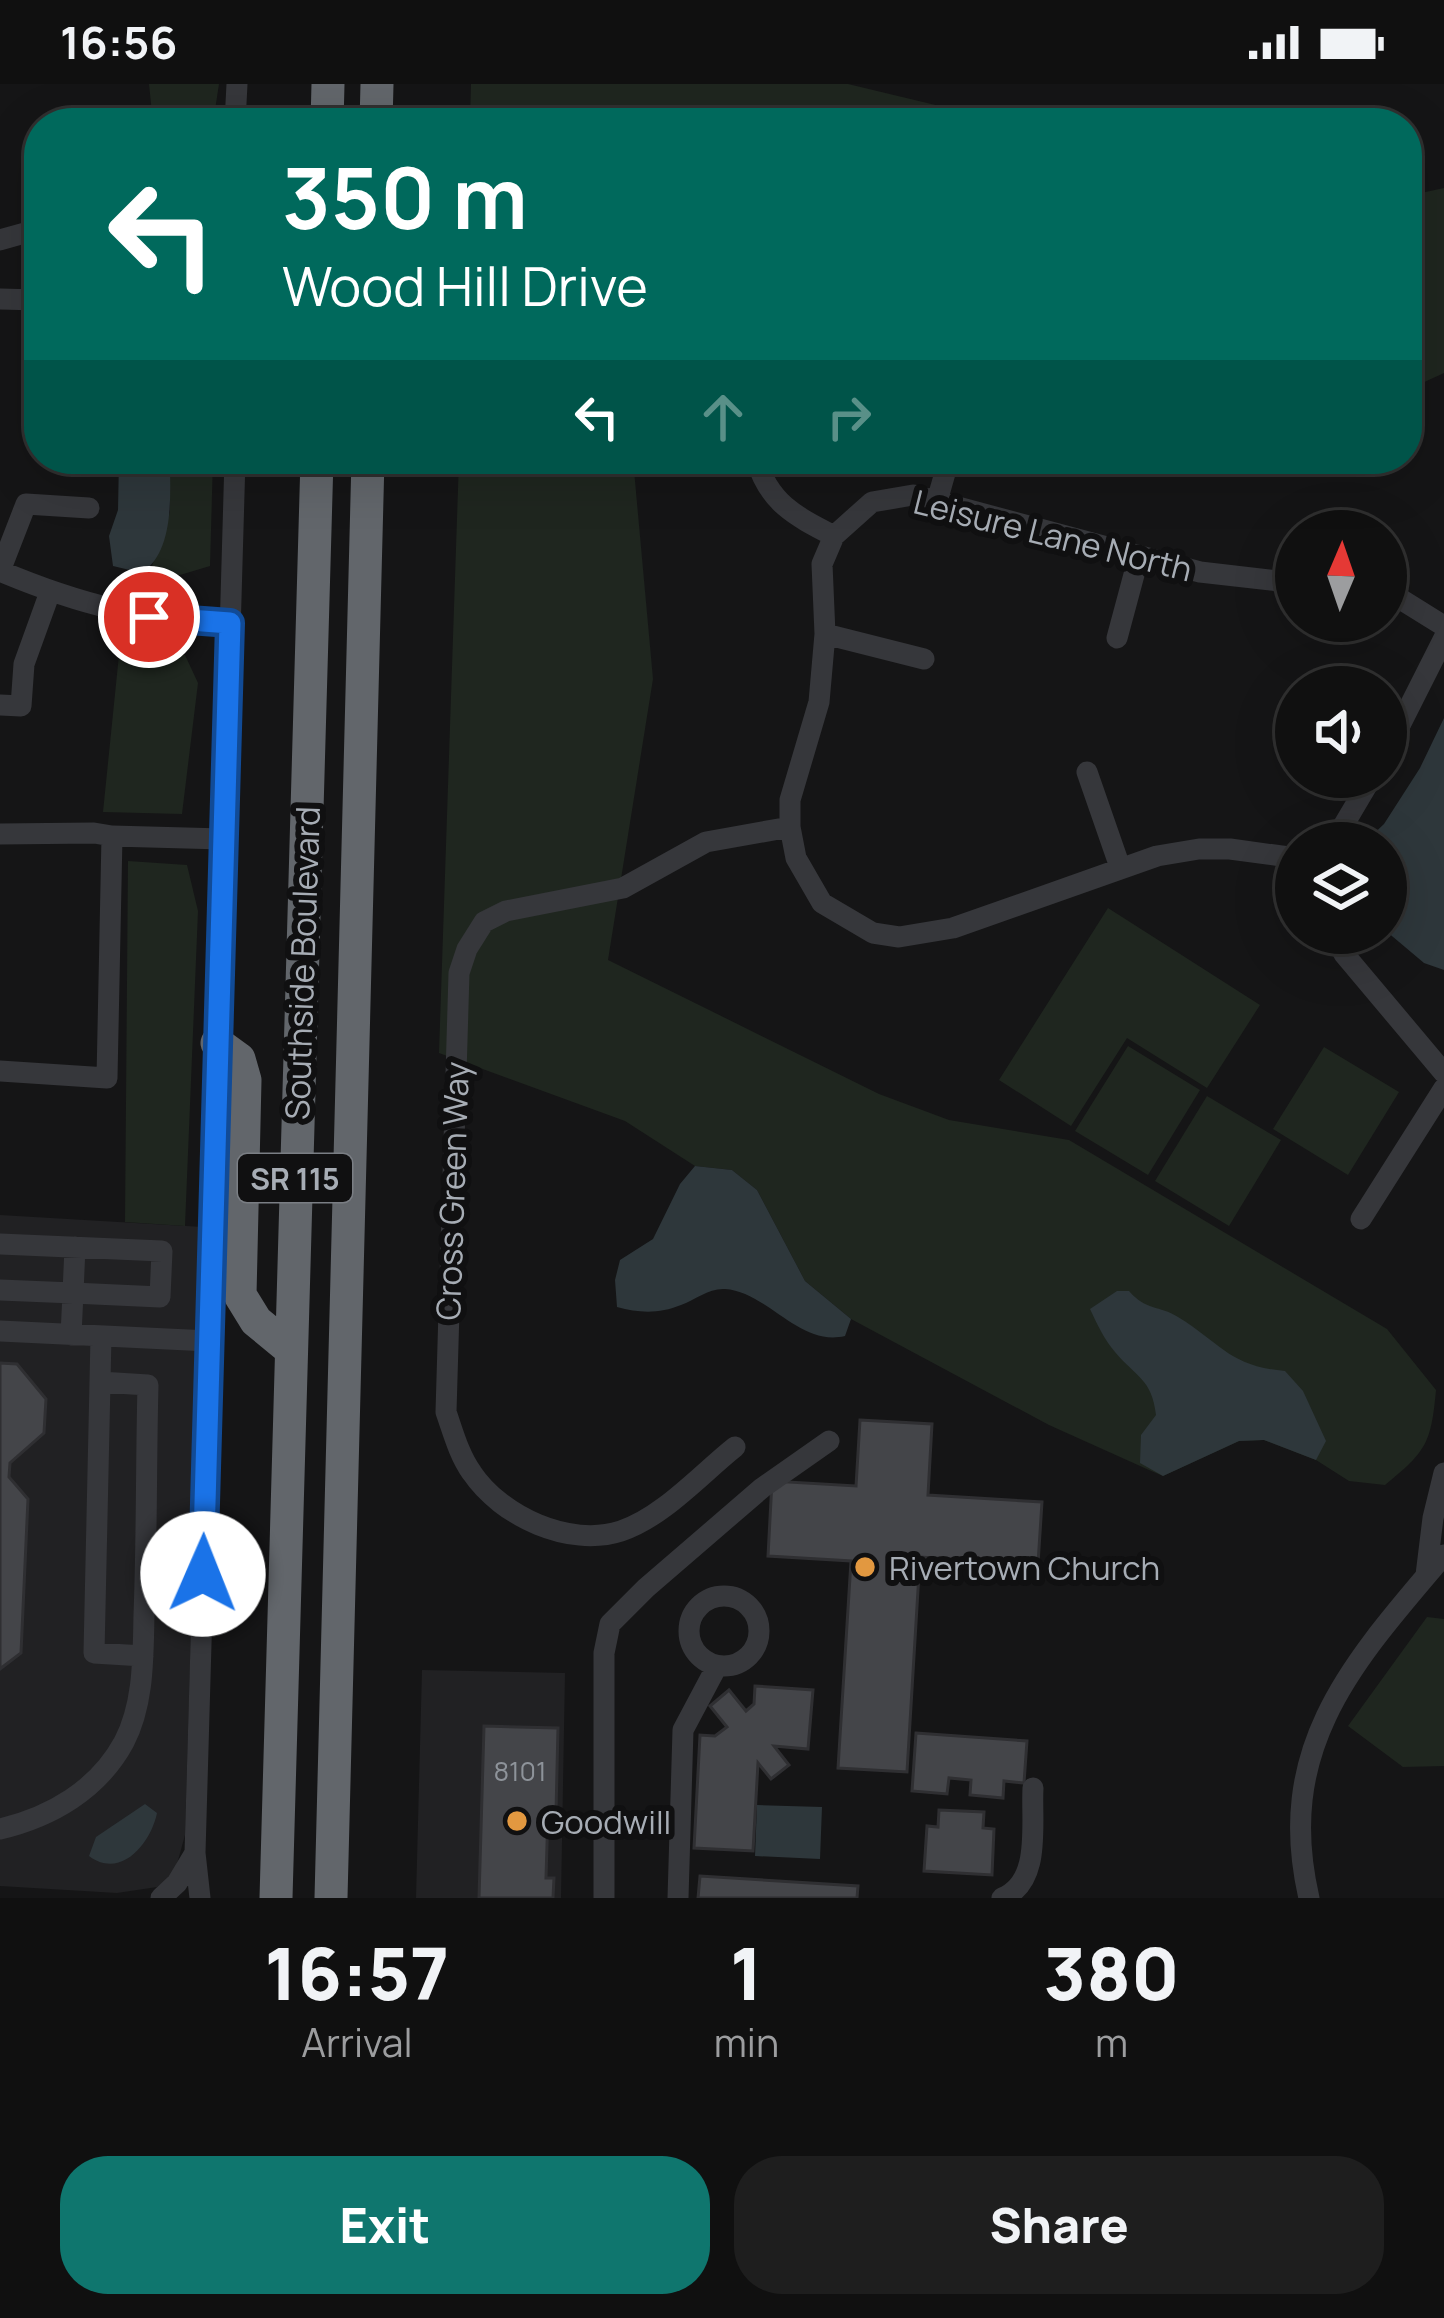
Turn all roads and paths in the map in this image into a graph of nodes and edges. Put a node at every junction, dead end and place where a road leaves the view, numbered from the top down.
1 (235, 474) edge
2 (317, 474) edge
3 (368, 474) edge
4 (761, 474) edge
5 (945, 474) edge
6 (937, 501) junction
7 (89, 508) dead end
8 (834, 536) junction
9 (1138, 556) junction
10 (0, 571) edge
11 (1275, 581) edge
12 (50, 592) junction
13 (1407, 603) edge
14 (230, 623) junction
15 (1444, 626) edge
16 (825, 634) junction
17 (1117, 638) dead end
18 (1444, 638) edge
19 (924, 659) dead end
20 (0, 706) edge
21 (1407, 711) edge
22 (1087, 772) dead end
23 (790, 827) junction
24 (0, 834) edge
25 (112, 836) junction
26 (223, 839) junction
27 (1275, 856) edge
28 (1120, 867) junction
29 (1344, 954) edge
30 (218, 1043) junction
31 (0, 1071) edge
32 (1444, 1073) edge
33 (1444, 1088) edge
34 (1361, 1219) dead end
35 (0, 1244) edge
36 (75, 1247) junction
37 (0, 1290) edge
38 (73, 1293) junction
39 (0, 1331) edge
40 (71, 1335) junction
41 (101, 1336) junction
42 (209, 1341) junction
43 (290, 1349) junction
44 (100, 1382) junction
45 (829, 1442) dead end
46 (735, 1447) dead end
47 (1444, 1472) edge
48 (1444, 1555) edge
49 (1426, 1576) junction
50 (142, 1656) junction
51 (717, 1666) dead end
52 (1033, 1788) dead end
53 (0, 1829) edge
54 (195, 1853) junction
55 (161, 1898) edge
56 (200, 1898) edge
57 (276, 1898) edge
58 (331, 1898) edge
59 (604, 1898) edge
60 (678, 1898) edge
61 (1002, 1898) edge
62 (1309, 1898) edge

1 - 14 street
2 - 43 highway, Southside Boulevard / SR 115
3 - 58 highway, Southside Boulevard / SR 115
4 - 8 street
5 - 6 street
6 - 8 street, Leisure Lane North
6 - 9 street, Leisure Lane North
7 - 10 street
8 - 16 street
9 - 11 street, Leisure Lane North
9 - 17 street
10 - 12 street
12 - 14 street
12 - 20 street
13 - 15 street
14 - 26 street
16 - 19 street
16 - 23 street
18 - 21 street
22 - 28 street
23 - 28 street
23 - 46 street, Cross Green Way
24 - 25 street
25 - 26 street
25 - 31 street
26 - 30 street
27 - 28 street
29 - 32 street
30 - 42 street
30 - 43 highway
33 - 34 street
35 - 36 street
36 - 38 street
36 - 38 street
37 - 38 street
38 - 40 street
39 - 40 street
40 - 41 street
41 - 42 street
41 - 44 street
42 - 54 street
43 - 57 highway, Southside Boulevard / SR 115
44 - 50 street
44 - 50 street
45 - 59 street
47 - 49 street
48 - 49 street
49 - 62 street
50 - 53 street
51 - 60 street
52 - 61 street
54 - 55 street
54 - 56 street

